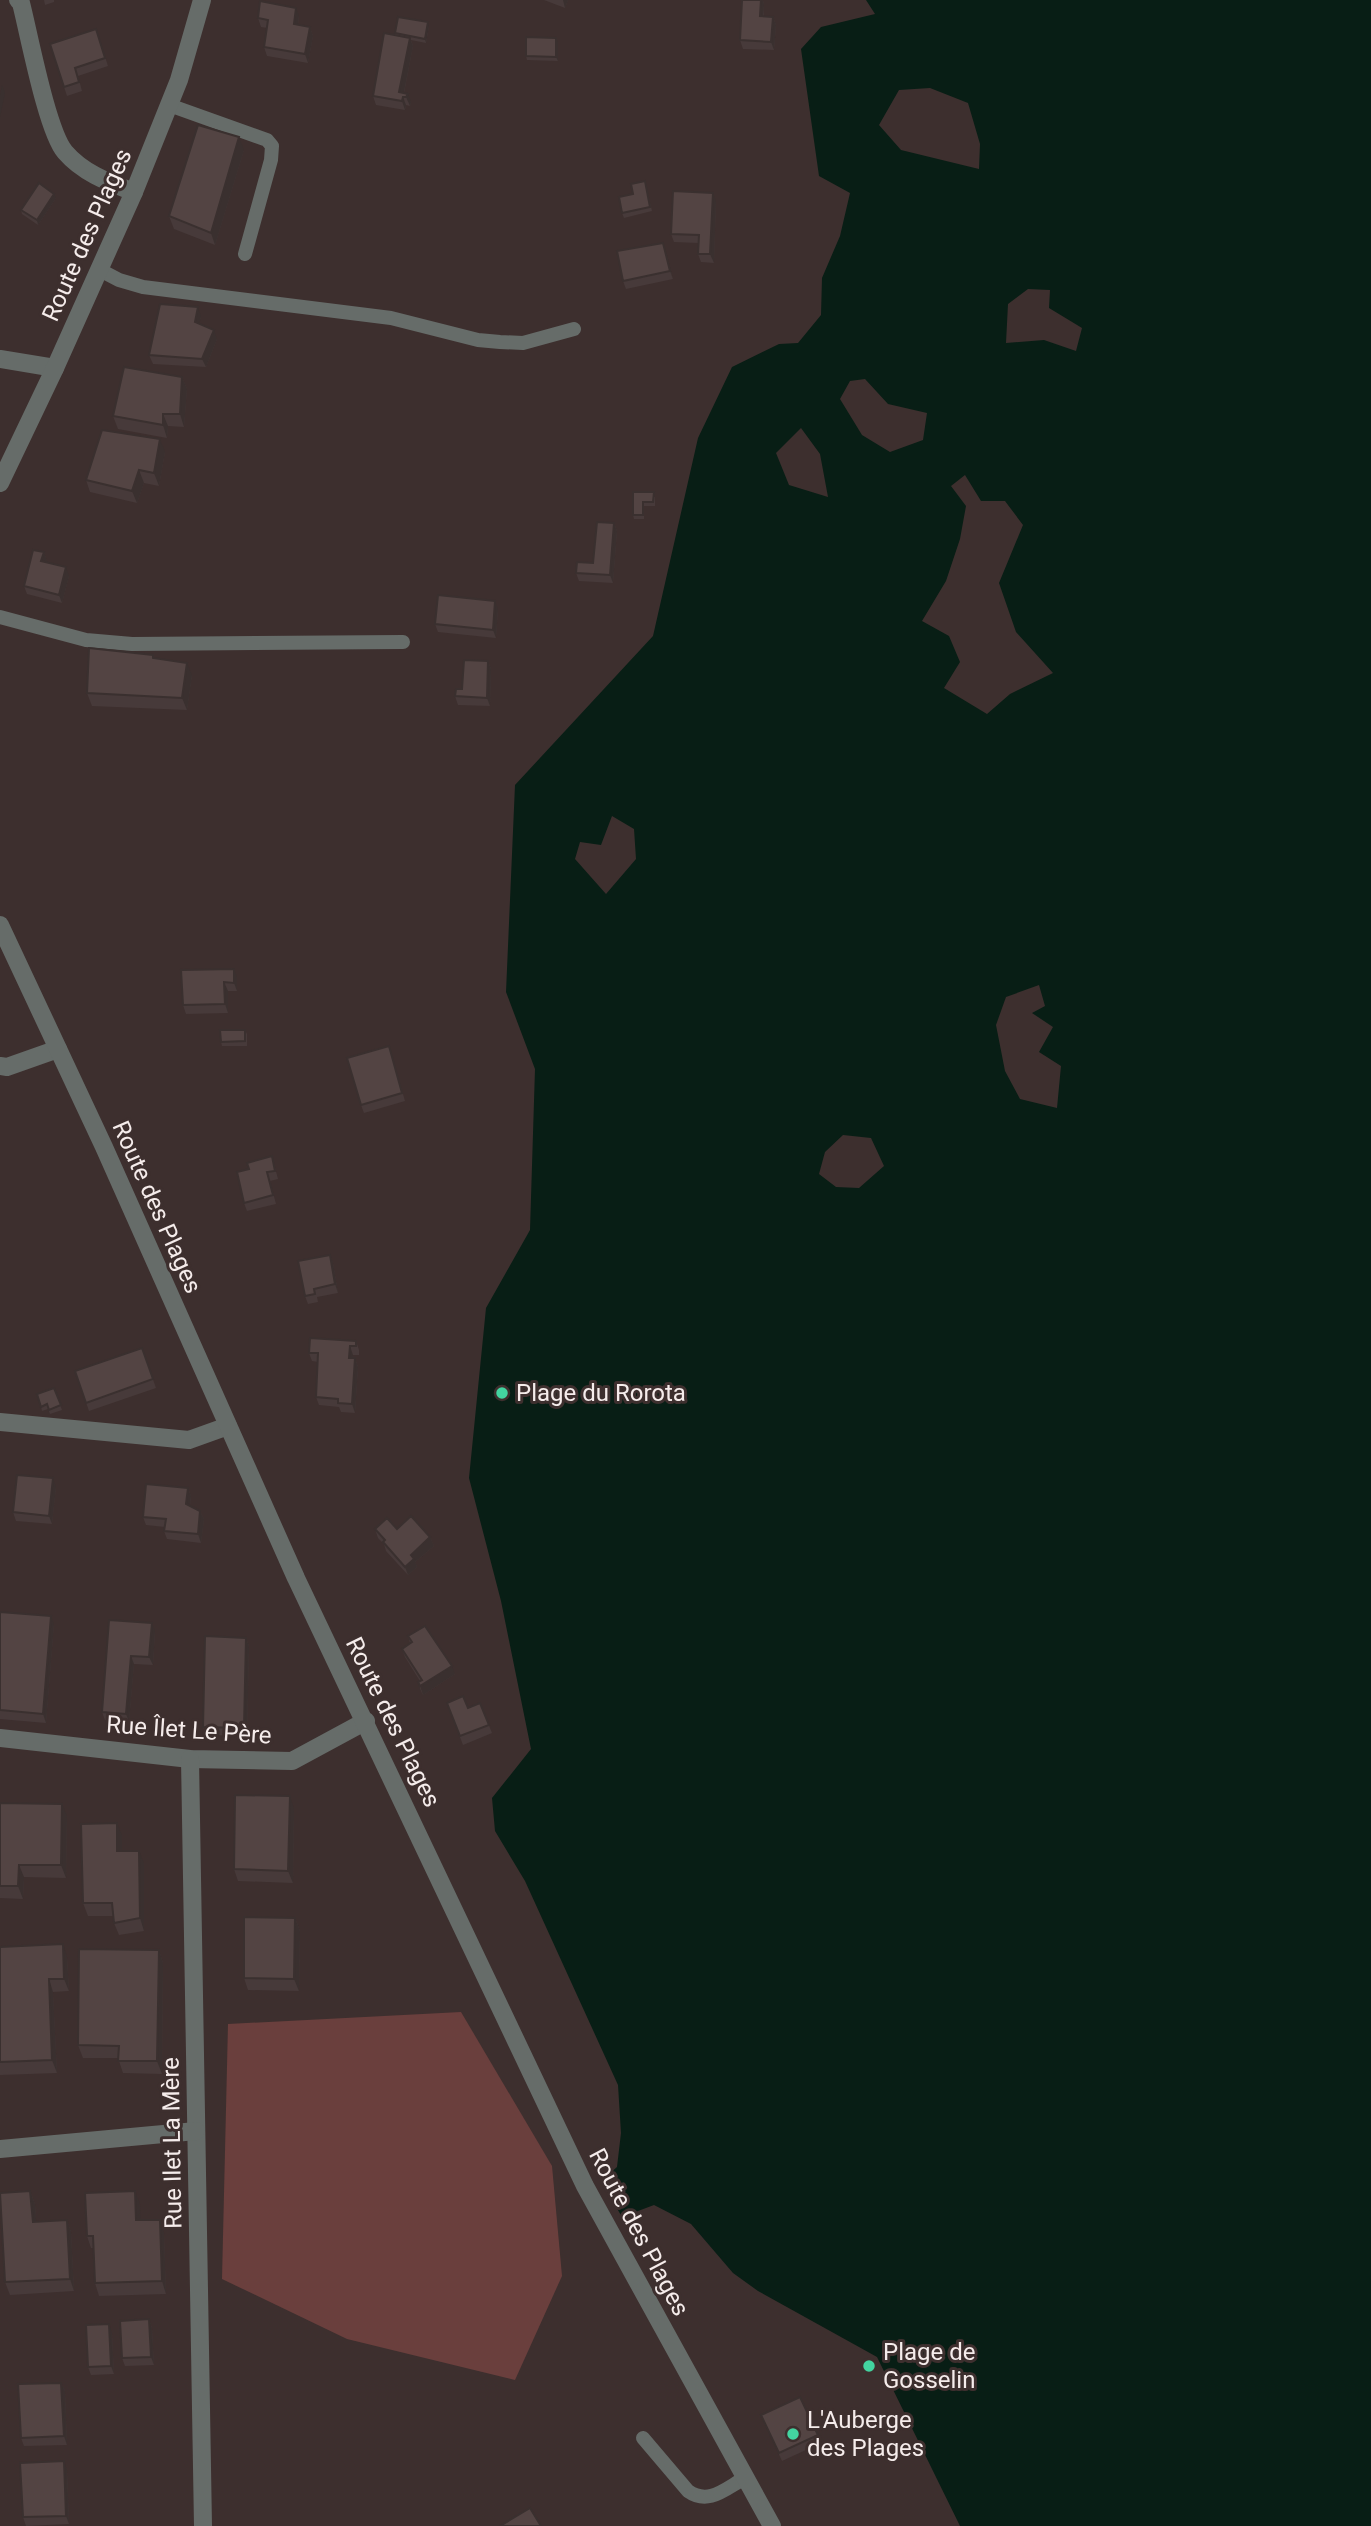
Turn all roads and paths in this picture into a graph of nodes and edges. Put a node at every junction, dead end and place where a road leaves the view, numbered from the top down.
1 (18, 0) edge
2 (201, 0) edge
3 (169, 105) junction
4 (134, 192) junction
5 (245, 254) dead end
6 (98, 269) junction
7 (574, 329) dead end
8 (0, 359) edge
9 (55, 368) junction
10 (0, 483) edge
11 (0, 617) edge
12 (403, 642) dead end
13 (0, 925) edge
14 (58, 1049) junction
15 (0, 1066) edge
16 (0, 1422) edge
17 (228, 1426) junction
18 (366, 1721) junction
19 (0, 1738) edge
20 (190, 1759) junction
21 (196, 2131) junction
22 (0, 2149) edge
23 (643, 2438) dead end
24 (746, 2478) junction
25 (202, 2526) edge
26 (772, 2526) edge

1 - 4 street
2 - 3 street, Route des Plages
3 - 4 street, Route des Plages
3 - 5 lane
4 - 6 street, Route des Plages
6 - 7 lane
6 - 9 street, Route des Plages
8 - 9 street
9 - 10 street, Route des Plages
11 - 12 lane
13 - 14 street, Route des Plages
14 - 15 street
14 - 17 street, Route des Plages
16 - 17 street
17 - 18 street, Route des Plages
18 - 20 street, Rue Îlet Le Père
18 - 24 street, Route des Plages
19 - 20 street, Rue Îlet Le Père
20 - 21 street, Rue Ilet La Mère
21 - 22 street
21 - 25 street, Rue Ilet La Mère
23 - 24 lane
24 - 26 street, Route des Plages

